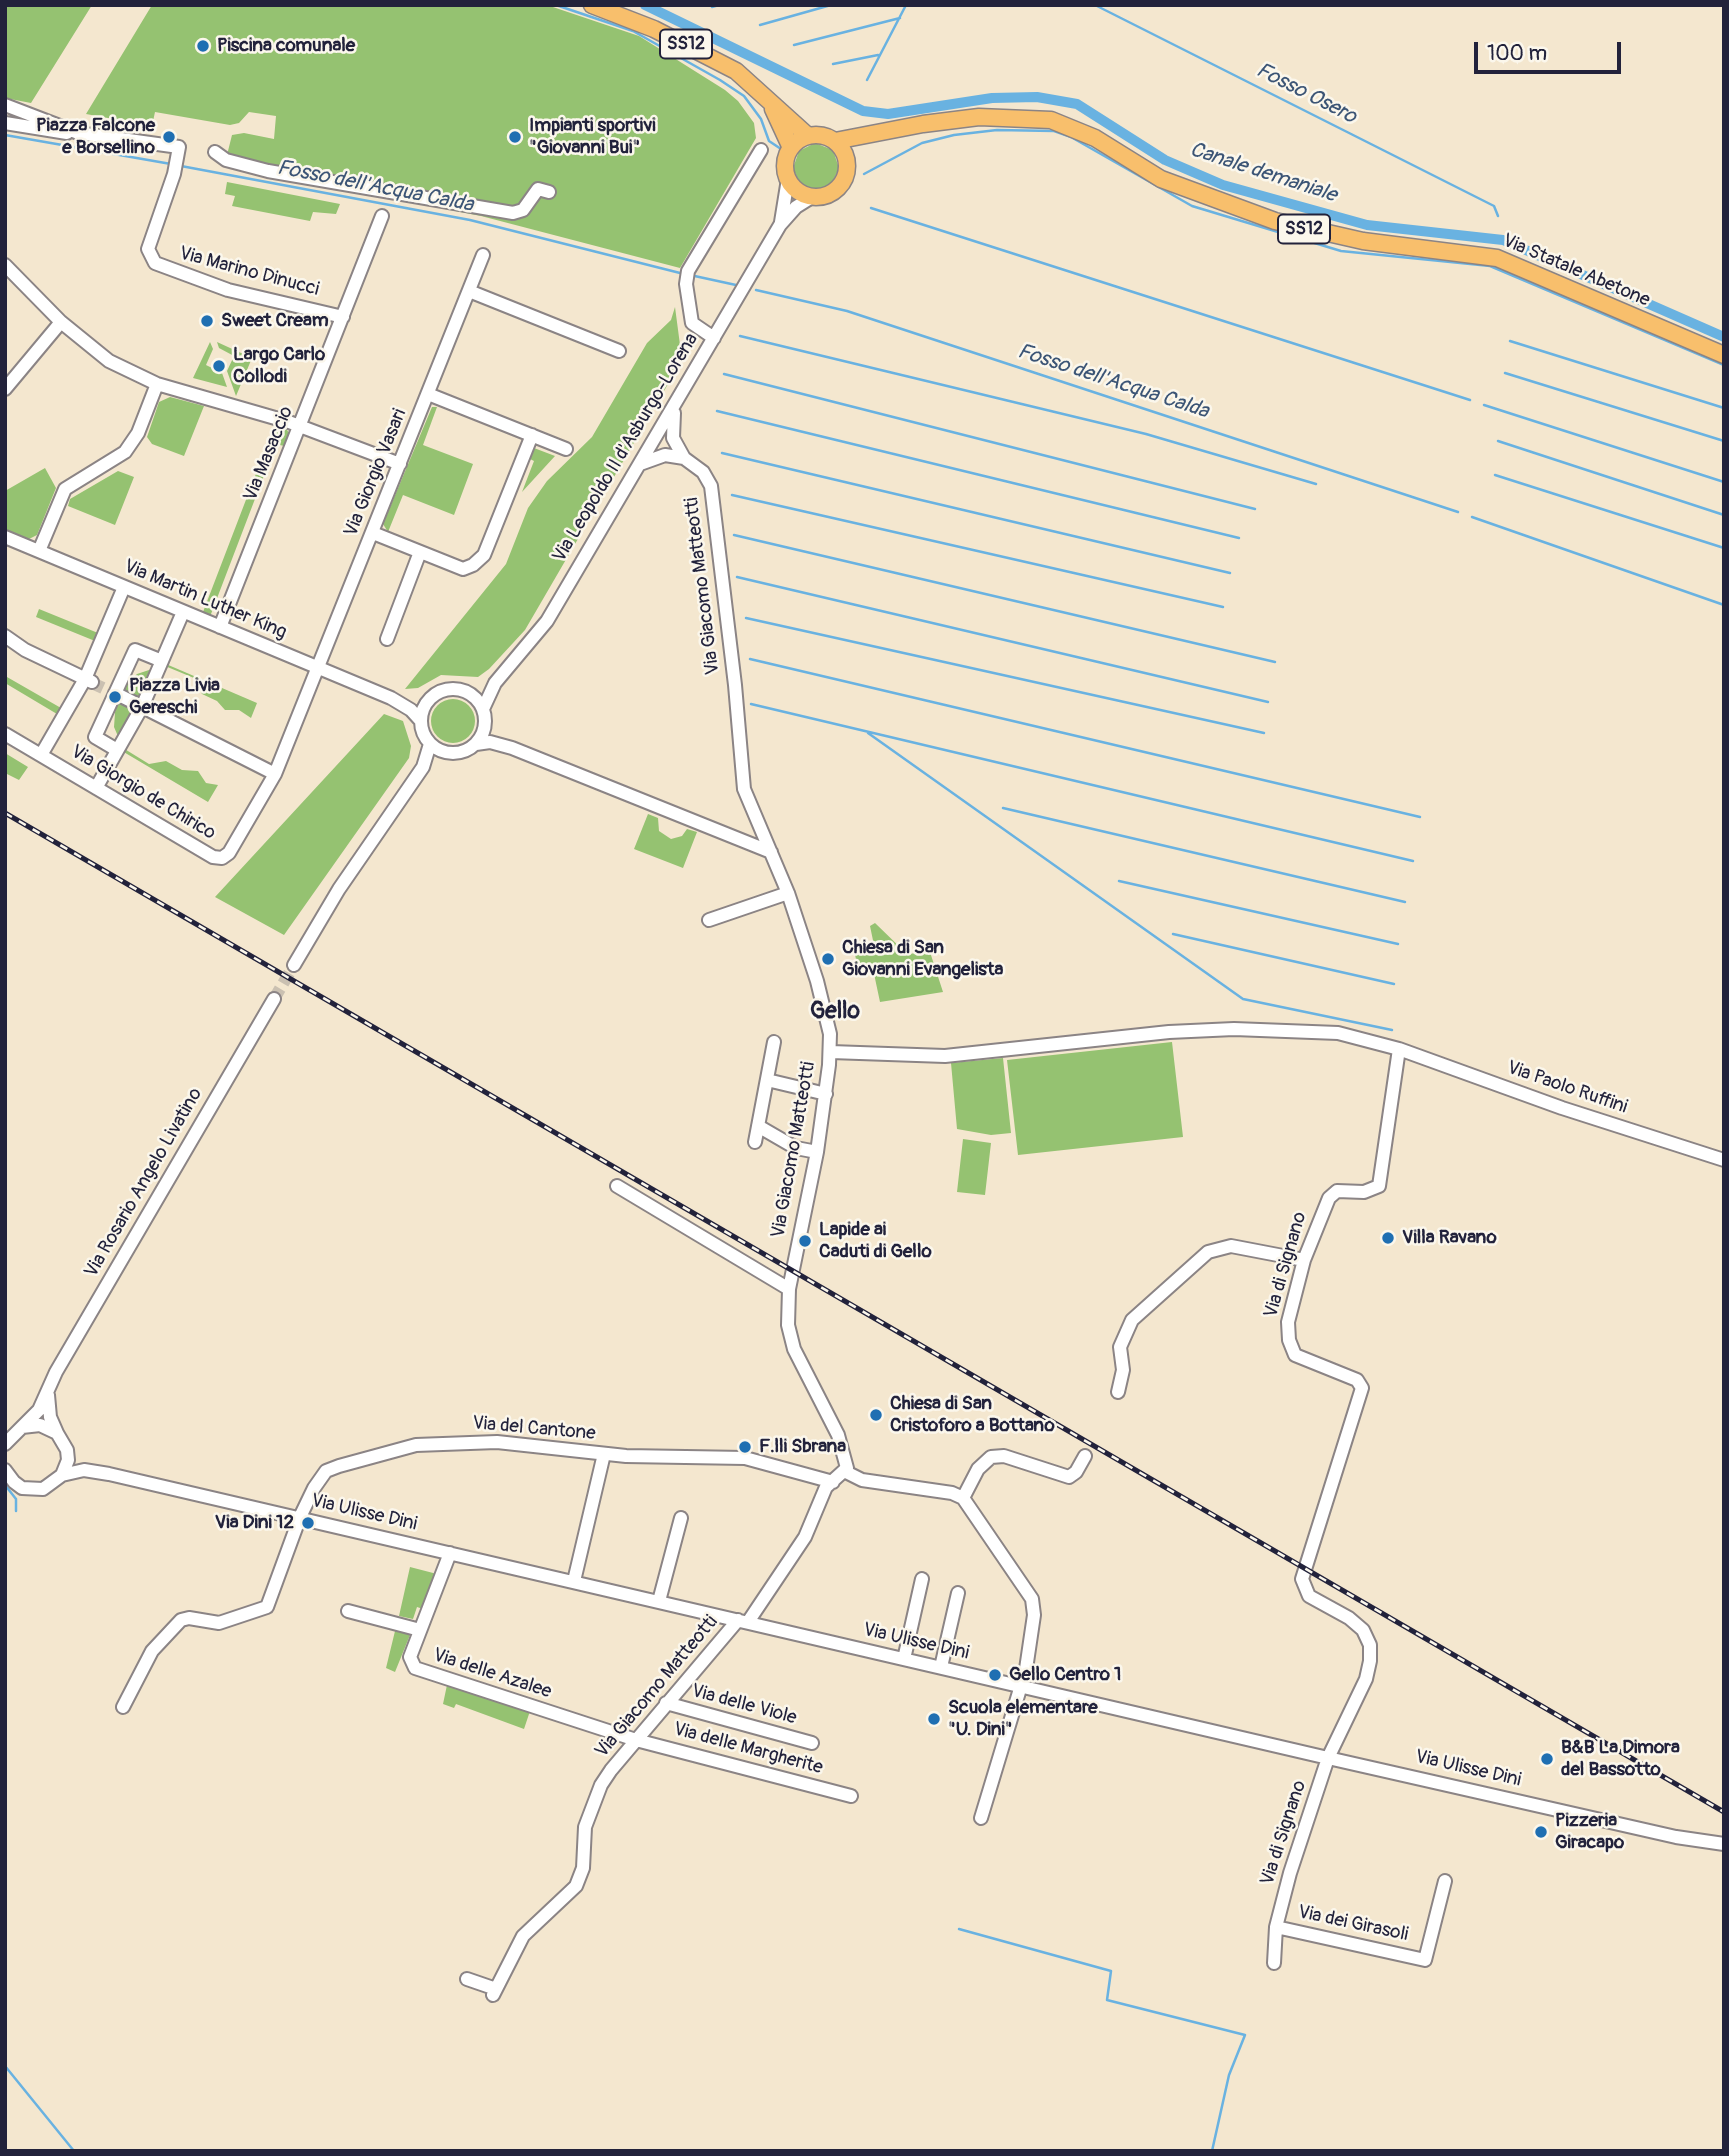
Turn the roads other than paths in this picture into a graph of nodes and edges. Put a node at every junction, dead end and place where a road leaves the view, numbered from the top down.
1 (592, 5) edge
2 (769, 102) junction
3 (5, 105) edge
4 (10, 122) edge
5 (887, 133) junction
6 (78, 134) junction
7 (808, 136) junction
8 (835, 141) junction
9 (791, 149) junction
10 (761, 150) dead end
11 (215, 152) dead end
12 (847, 165) junction
13 (788, 178) junction
14 (550, 192) dead end
15 (812, 197) junction
16 (382, 216) dead end
17 (780, 225) junction
18 (483, 255) dead end
19 (5, 265) edge
20 (469, 291) junction
21 (343, 317) junction
22 (61, 323) junction
23 (713, 338) junction
24 (619, 351) dead end
25 (1724, 355) edge
26 (157, 384) junction
27 (5, 388) edge
28 (428, 394) junction
29 (675, 405) junction
30 (300, 426) junction
31 (532, 436) junction
32 (566, 449) dead end
33 (684, 458) junction
34 (400, 464) junction
35 (640, 464) junction
36 (373, 533) junction
37 (5, 537) edge
38 (38, 551) junction
39 (420, 552) junction
40 (124, 587) junction
41 (183, 612) junction
42 (220, 627) junction
43 (5, 636) edge
44 (387, 639) dead end
45 (162, 661) junction
46 (318, 668) junction
47 (89, 681) junction
48 (495, 683) junction
49 (467, 692) junction
50 (115, 693) junction
51 (391, 698) junction
52 (430, 699) junction
53 (142, 707) junction
54 (484, 714) junction
55 (421, 721) junction
56 (5, 734) edge
57 (430, 744) junction
58 (476, 744) junction
59 (512, 748) junction
60 (117, 750) junction
61 (446, 753) junction
62 (41, 755) junction
63 (423, 767) junction
64 (275, 774) junction
65 (96, 788) junction
66 (771, 852) junction
67 (788, 893) junction
68 (709, 920) dead end
69 (294, 965) tunnel mouth
70 (275, 999) tunnel mouth
71 (774, 1042) dead end
72 (1399, 1049) junction
73 (831, 1052) junction
74 (767, 1080) junction
75 (826, 1094) junction
76 (758, 1126) junction
77 (755, 1142) dead end
78 (817, 1152) junction
79 (1724, 1160) edge
80 (617, 1186) dead end
81 (1304, 1260) junction
82 (789, 1289) junction
83 (49, 1388) junction
84 (1118, 1391) dead end
85 (22, 1427) junction
86 (57, 1433) junction
87 (6, 1441) edge
88 (67, 1454) junction
89 (604, 1454) junction
90 (1085, 1456) dead end
91 (5, 1470) edge
92 (100, 1472) junction
93 (846, 1472) junction
94 (62, 1475) junction
95 (833, 1482) junction
96 (963, 1498) junction
97 (300, 1517) junction
98 (681, 1518) dead end
99 (450, 1553) junction
100 (922, 1579) dead end
101 (574, 1581) junction
102 (958, 1593) dead end
103 (659, 1601) junction
104 (348, 1611) dead end
105 (743, 1621) junction
106 (420, 1630) junction
107 (904, 1659) junction
108 (941, 1667) junction
109 (1020, 1686) junction
110 (666, 1703) junction
111 (123, 1707) dead end
112 (636, 1740) junction
113 (812, 1743) dead end
114 (1328, 1758) junction
115 (851, 1796) dead end
116 (981, 1818) dead end
117 (1721, 1846) edge
118 (1445, 1881) dead end
119 (1276, 1927) junction
120 (1274, 1963) dead end
121 (467, 1979) dead end

1 - 2 main road, SS12
2 - 7 main road
2 - 9 main road
3 - 6 street, Via Marino Dinucci
4 - 6 street
5 - 8 main road, Via Statale Abetone
5 - 12 main road, Via Statale Abetone
5 - 25 main road, Via Statale Abetone / SS12
6 - 21 street, Via Marino Dinucci
7 - 8 main road
7 - 9 main road
8 - 12 main road
9 - 13 main road
10 - 23 street
11 - 14 street
12 - 15 main road
13 - 15 main road
13 - 17 street
15 - 17 street
16 - 21 street, Via Masaccio
17 - 23 street, Via Leopoldo II d'Asburgo-Lorena
18 - 20 street, Via Giorgio Vasari
19 - 22 street
20 - 24 street
20 - 28 street, Via Giorgio Vasari
21 - 30 street, Via Masaccio
22 - 26 street
22 - 27 street
23 - 29 street, Via Leopoldo II d'Asburgo-Lorena
26 - 30 street
26 - 38 street
28 - 31 street
28 - 34 street, Via Giorgio Vasari
29 - 33 street, Via Giacomo Matteotti
29 - 35 street, Via Leopoldo II d'Asburgo-Lorena
30 - 34 street
30 - 42 street, Via Masaccio
31 - 32 street
31 - 39 street
33 - 35 street
33 - 66 street, Via Giacomo Matteotti
34 - 36 street, Via Giorgio Vasari
35 - 48 street, Via Leopoldo II d'Asburgo-Lorena
36 - 39 street
36 - 46 street, Via Giorgio Vasari
37 - 38 street, Via Martin Luther King
38 - 40 street, Via Martin Luther King
39 - 44 street
40 - 41 street, Via Martin Luther King
40 - 47 street
41 - 42 street, Via Martin Luther King
41 - 45 street
42 - 46 street, Via Martin Luther King
43 - 47 street
45 - 50 street
45 - 53 street
46 - 51 street, Via Martin Luther King
46 - 64 street, Via Giorgio de Chirico
47 - 62 street
48 - 49 street
48 - 54 street, Via Leopoldo II d'Asburgo-Lorena
49 - 52 street
49 - 54 street
50 - 53 street
50 - 60 street
51 - 52 street
51 - 55 street
52 - 55 street
53 - 60 street
53 - 64 street
54 - 58 street
54 - 59 street
55 - 57 street
56 - 62 street, Via Giorgio de Chirico
57 - 61 street
57 - 63 street
58 - 59 street
58 - 61 street
59 - 66 street
60 - 65 street
61 - 63 street
62 - 65 street, Via Giorgio de Chirico
63 - 69 street
64 - 65 street, Via Giorgio de Chirico
66 - 67 street, Via Giacomo Matteotti
67 - 68 street
67 - 73 street, Via Giacomo Matteotti
70 - 83 street, Via Rosario Angelo Livatino
71 - 74 street
72 - 73 street
72 - 79 street, Via Paolo Ruffini
72 - 81 street, Via di Signano
73 - 75 street, Via Giacomo Matteotti
74 - 75 street
74 - 76 street
75 - 78 street, Via Giacomo Matteotti
76 - 77 street
76 - 78 street
78 - 82 street, Via Giacomo Matteotti
80 - 82 street
81 - 84 street
81 - 114 street, Via di Signano
82 - 93 street, Via Giacomo Matteotti
83 - 85 street, Via Rosario Angelo Livatino
83 - 86 street
85 - 86 street
85 - 87 street
86 - 88 street
88 - 92 street
88 - 94 street
89 - 95 street, Via del Cantone
89 - 97 street, Via del Cantone
89 - 101 street
90 - 96 street
91 - 94 street
92 - 94 street
92 - 97 street, Via Ulisse Dini
93 - 95 street, Via Giacomo Matteotti
93 - 96 street
95 - 105 street, Via Giacomo Matteotti
96 - 109 street
97 - 99 street, Via Ulisse Dini
97 - 111 street, Via del Cantone
98 - 103 street
99 - 101 street, Via Ulisse Dini
99 - 106 street, Via delle Azalee
100 - 107 street
101 - 103 street, Via Ulisse Dini
102 - 108 street
103 - 105 street, Via Ulisse Dini
104 - 106 street
105 - 107 street, Via Ulisse Dini
105 - 110 street, Via Giacomo Matteotti
106 - 112 street, Via delle Azalee
107 - 108 street, Via Ulisse Dini
108 - 109 street, Via Ulisse Dini
109 - 114 street, Via Ulisse Dini
109 - 116 street
110 - 112 street, Via Giacomo Matteotti
110 - 113 street, Via delle Viole
112 - 115 street, Via delle Margherite
112 - 121 street, Via Giacomo Matteotti
114 - 117 street, Via Ulisse Dini
114 - 119 street, Via di Signano
118 - 119 street, Via dei Girasoli
119 - 120 street, Via di Signano

